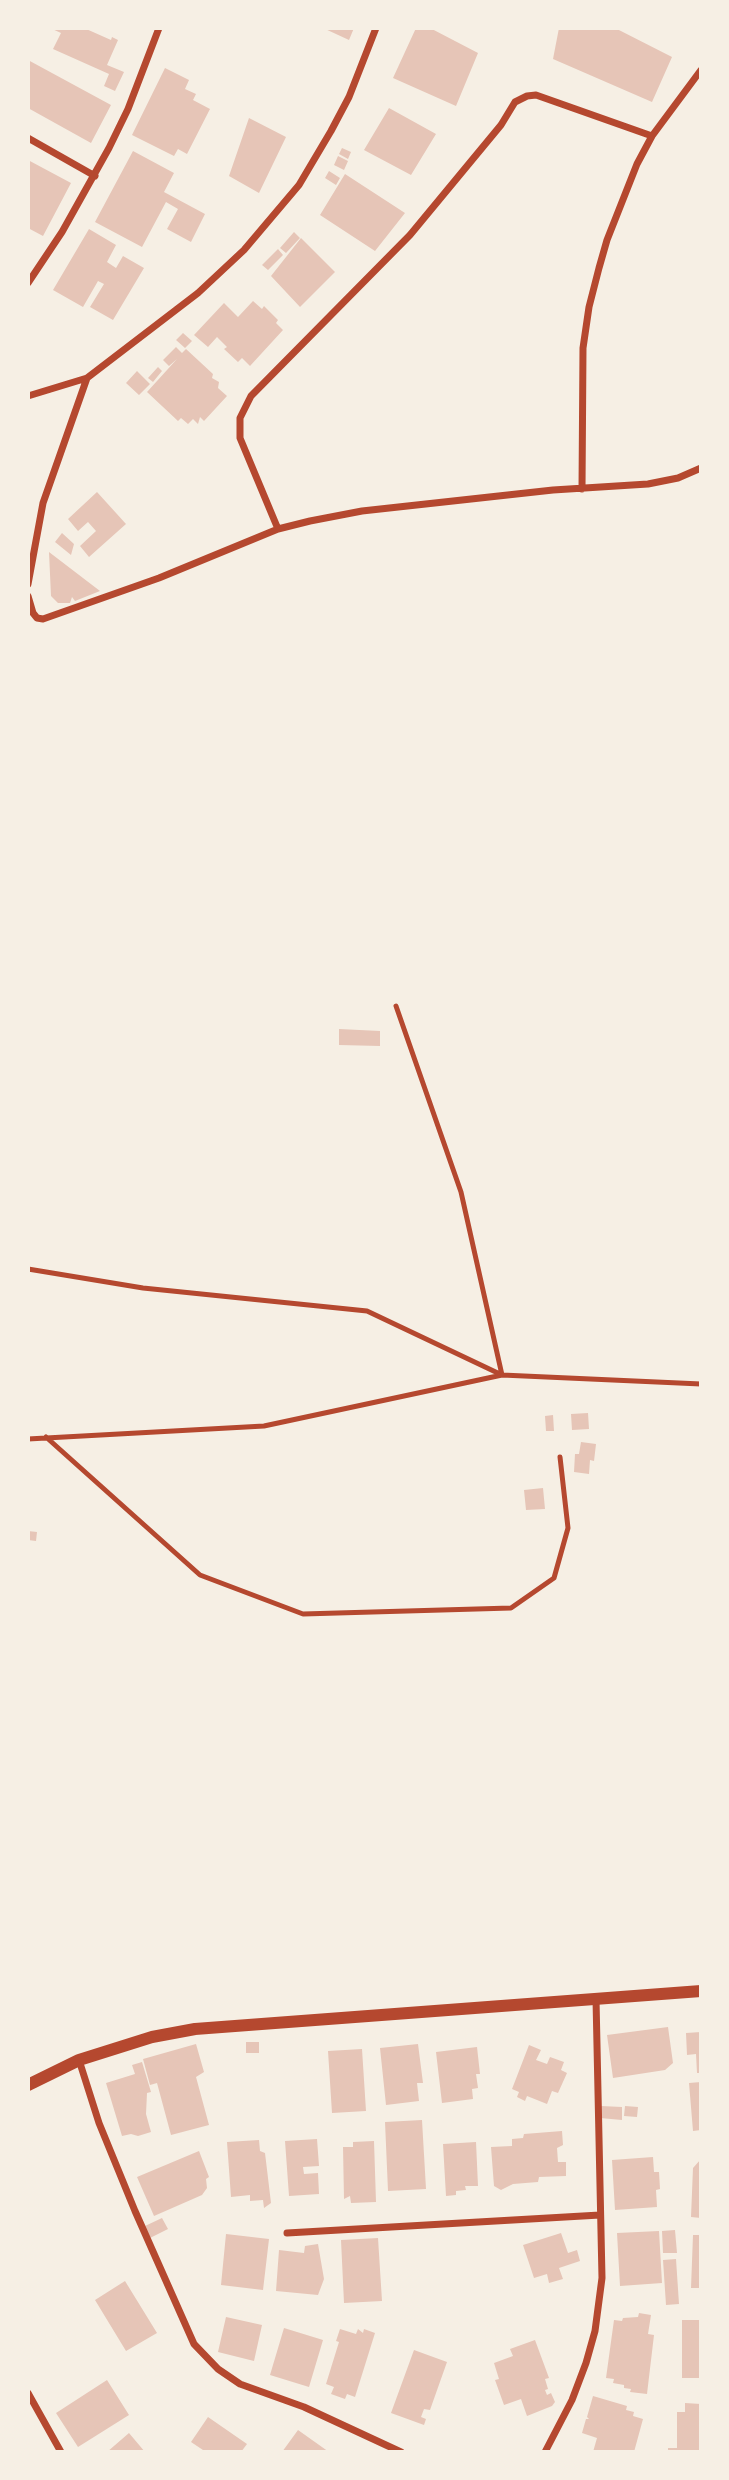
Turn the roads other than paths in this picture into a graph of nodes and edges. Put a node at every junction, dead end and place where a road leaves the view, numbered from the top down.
1 (159, 28) edge
2 (376, 28) edge
3 (700, 72) edge
4 (652, 136) junction
5 (28, 138) edge
6 (95, 176) junction
7 (28, 283) edge
8 (87, 379) junction
9 (28, 396) edge
10 (701, 468) edge
11 (582, 489) junction
12 (278, 529) junction
13 (28, 584) edge
14 (28, 596) edge
15 (396, 1006) dead end
16 (28, 1269) edge
17 (502, 1375) junction
18 (701, 1384) edge
19 (46, 1437) junction
20 (28, 1439) edge
21 (560, 1457) dead end
22 (701, 1991) edge
23 (596, 1998) junction
24 (79, 2060) junction
25 (28, 2085) edge
26 (600, 2215) junction
27 (287, 2232) dead end
28 (28, 2393) edge
29 (61, 2452) edge
30 (401, 2452) edge
31 (545, 2452) edge

1 - 6 street
2 - 8 street
3 - 4 street
4 - 11 street
4 - 12 street
5 - 6 street
6 - 7 street
8 - 9 street
8 - 13 street
10 - 11 street
11 - 12 street
12 - 14 street
15 - 17 lane
16 - 17 lane
17 - 18 lane
17 - 19 lane
19 - 20 lane
19 - 21 lane
22 - 23 street
23 - 24 street
23 - 26 street
24 - 25 street
24 - 30 street
26 - 27 street
26 - 31 street
28 - 29 street

